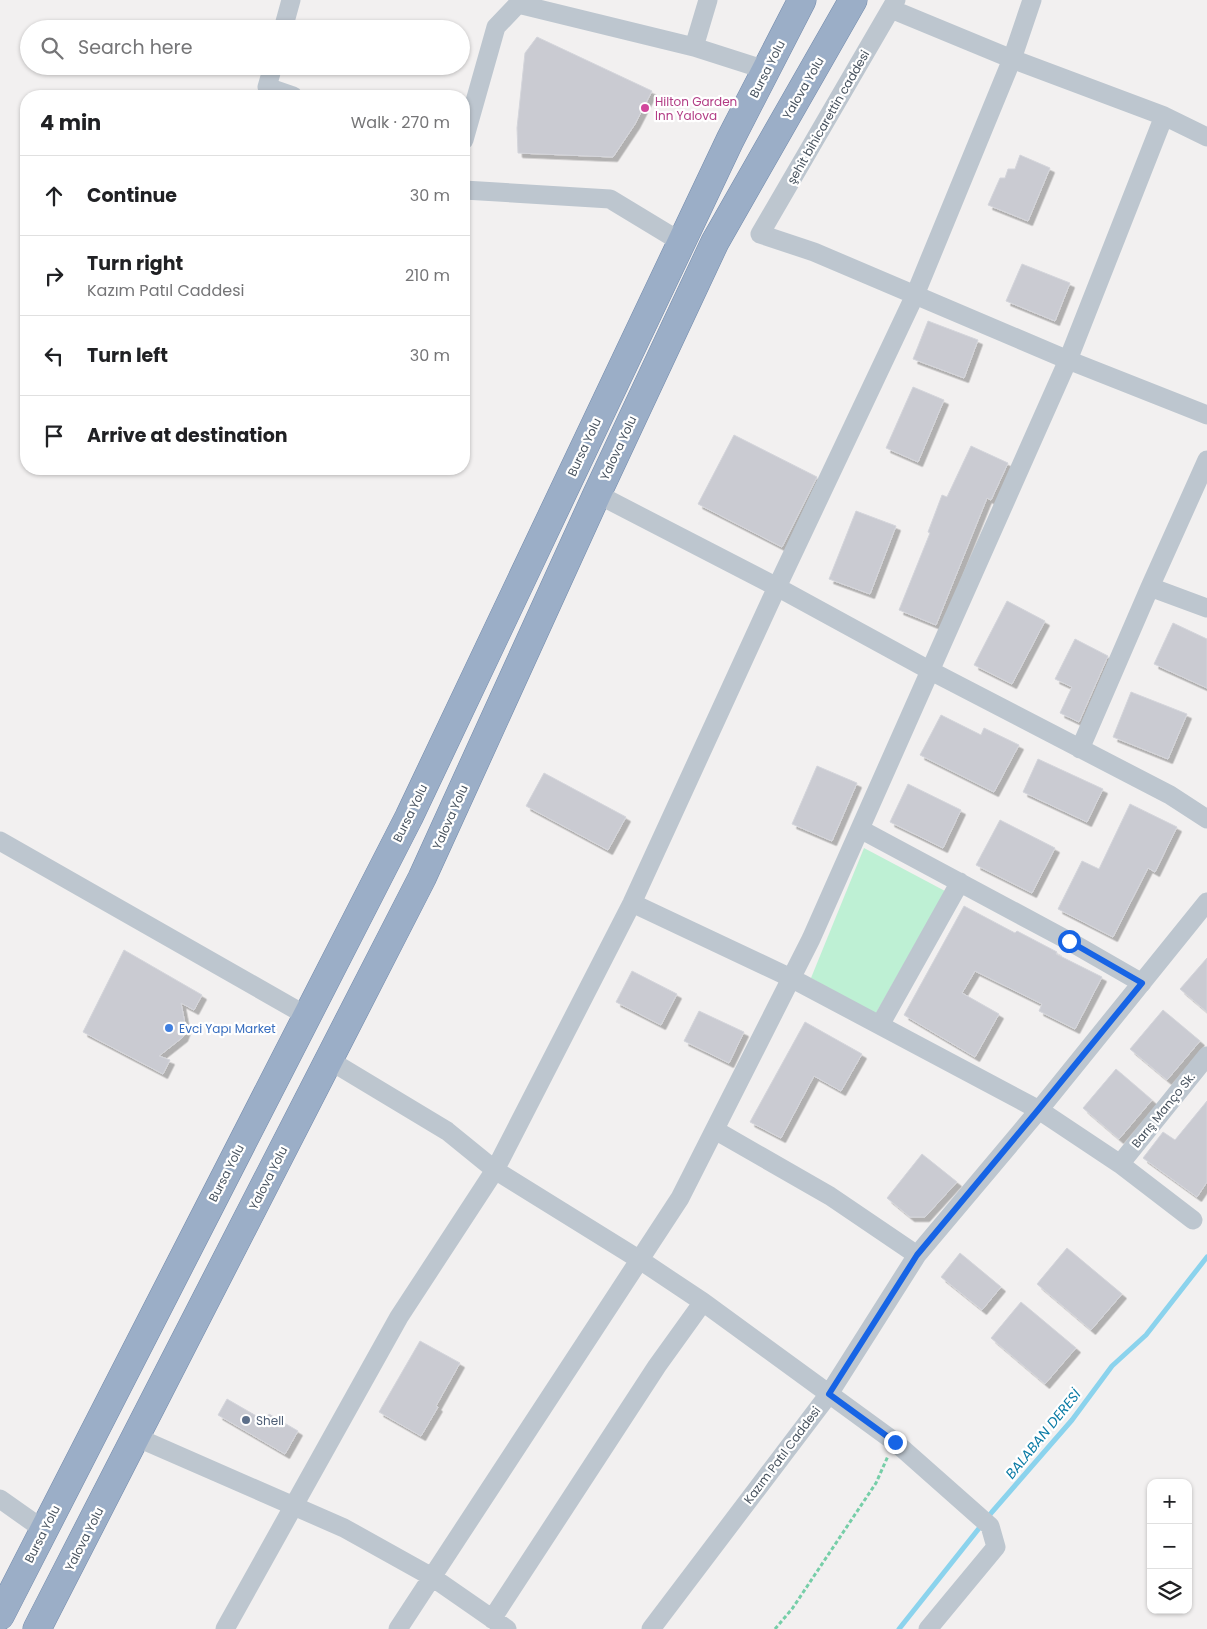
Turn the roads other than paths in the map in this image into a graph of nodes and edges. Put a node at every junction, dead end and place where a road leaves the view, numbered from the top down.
1 (291, 0) edge
2 (708, 0) edge
3 (802, 0) edge
4 (853, 0) edge
5 (1032, 0) edge
6 (893, 4) edge
7 (285, 20) edge
8 (694, 46) junction
9 (1012, 59) junction
10 (766, 70) junction
11 (271, 75) edge
12 (277, 90) edge
13 (1164, 116) junction
14 (470, 119) edge
15 (1207, 137) edge
16 (470, 190) edge
17 (682, 242) junction
18 (915, 295) junction
19 (1068, 360) junction
20 (1207, 415) edge
21 (1207, 460) edge
22 (596, 494) junction
23 (777, 586) junction
24 (1150, 587) junction
25 (1207, 608) edge
26 (929, 670) junction
27 (1080, 749) junction
28 (1207, 819) edge
29 (860, 828) junction
30 (0, 841) edge
31 (960, 882) junction
32 (1207, 902) edge
33 (632, 903) junction
34 (791, 978) junction
35 (1142, 983) junction
36 (307, 1016) junction
37 (880, 1025) junction
38 (1207, 1056) edge
39 (329, 1060) junction
40 (1038, 1110) junction
41 (715, 1130) junction
42 (1120, 1164) junction
43 (496, 1170) junction
44 (1193, 1220) dead end
45 (917, 1255) junction
46 (640, 1260) junction
47 (703, 1302) junction
48 (829, 1394) junction
49 (136, 1437) junction
50 (0, 1499) edge
51 (294, 1506) junction
52 (44, 1530) junction
53 (432, 1577) junction
54 (0, 1616) edge
55 (499, 1624) edge
56 (37, 1629) edge
57 (224, 1629) edge
58 (398, 1629) edge
59 (650, 1629) edge
60 (928, 1629) edge

1 - 7 street
2 - 8 street
3 - 10 highway, Bursa Yolu
4 - 22 highway, Yalova Yolu
5 - 9 street
6 - 9 street
6 - 18 street, şehit bihicarettin caddesi
8 - 10 street
8 - 14 street
9 - 13 street
9 - 18 street
10 - 17 highway, Bursa Yolu
11 - 12 street
13 - 15 street
13 - 19 street
16 - 17 street
17 - 36 highway, Bursa Yolu
18 - 19 street
18 - 23 street
19 - 20 street
19 - 26 street
21 - 24 street
22 - 23 street
22 - 39 highway, Yalova Yolu
23 - 26 street
23 - 33 street
24 - 25 street
24 - 27 street
26 - 27 street
26 - 29 street
27 - 28 street
29 - 31 street
29 - 34 street
30 - 36 street
31 - 35 street
31 - 37 street
32 - 35 street, Kazım Patıl Caddesi
33 - 34 street
33 - 43 street
34 - 37 street
34 - 41 street
35 - 40 street, Kazım Patıl Caddesi
36 - 52 highway, Bursa Yolu
37 - 40 street
38 - 42 street, Barış Manço Sk.
39 - 43 street
39 - 49 highway, Yalova Yolu
40 - 42 street
40 - 45 street, Kazım Patıl Caddesi
41 - 45 street
41 - 46 street
42 - 44 street
43 - 46 street
43 - 51 street
45 - 48 street, Kazım Patıl Caddesi
46 - 47 street
46 - 53 street
47 - 48 street
47 - 55 street
48 - 59 street, Kazım Patıl Caddesi
48 - 60 street
49 - 51 street
49 - 56 highway, Yalova Yolu
50 - 52 street
51 - 53 street
51 - 57 street
52 - 54 highway, Bursa Yolu
53 - 55 street
53 - 58 street

